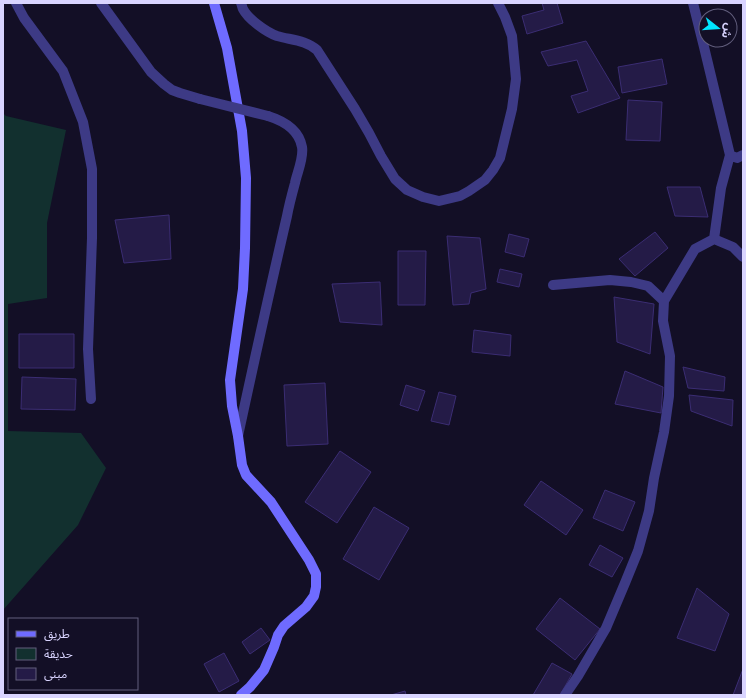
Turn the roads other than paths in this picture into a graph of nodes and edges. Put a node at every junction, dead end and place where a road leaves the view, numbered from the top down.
1 (16, 3) edge
2 (101, 3) edge
3 (214, 3) edge
4 (242, 3) edge
5 (498, 3) edge
6 (693, 3) edge
7 (730, 155) junction
8 (743, 155) edge
9 (714, 239) junction
10 (743, 257) edge
11 (553, 285) dead end
12 (664, 301) junction
13 (91, 399) dead end
14 (238, 436) junction
15 (241, 695) edge
16 (565, 695) edge

1 - 13 street
2 - 14 street, bridge
3 - 14 main road
4 - 5 street
6 - 7 street
7 - 8 street
7 - 9 street
9 - 10 street
9 - 12 street
11 - 12 street
12 - 16 street
14 - 15 main road

